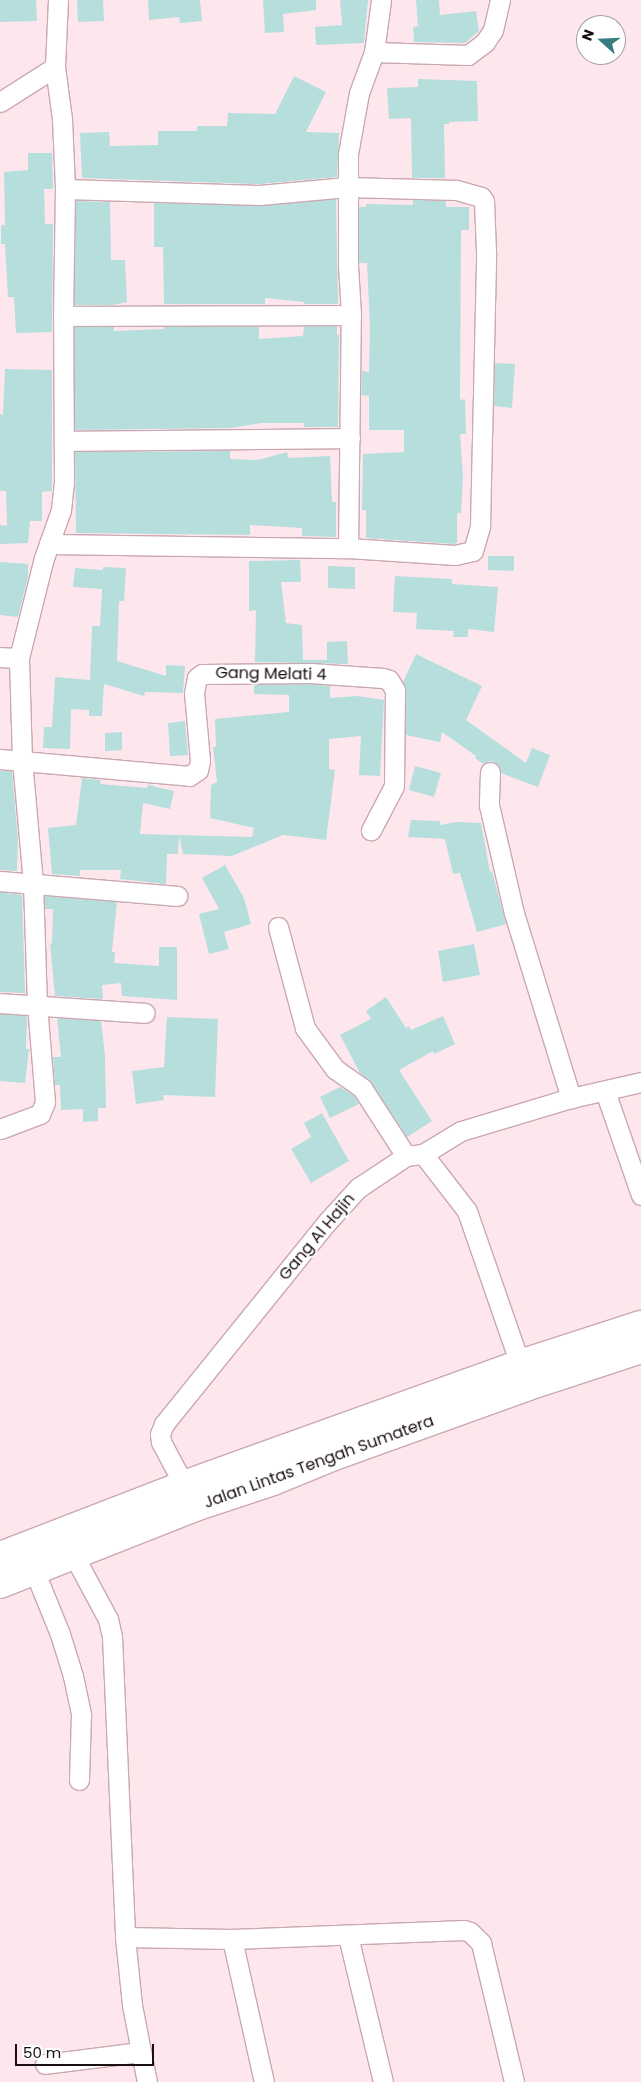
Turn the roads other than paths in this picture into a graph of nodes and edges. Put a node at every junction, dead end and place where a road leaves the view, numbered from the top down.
1 (58, 0) edge
2 (381, 0) edge
3 (500, 0) edge
4 (374, 52) junction
5 (55, 67) junction
6 (0, 102) edge
7 (347, 187) junction
8 (65, 189) junction
9 (351, 315) junction
10 (63, 316) junction
11 (350, 438) junction
12 (65, 441) junction
13 (48, 544) junction
14 (348, 548) junction
15 (0, 657) edge
16 (19, 658) junction
17 (0, 759) edge
18 (22, 760) junction
19 (490, 772) dead end
20 (371, 830) dead end
21 (0, 881) edge
22 (32, 883) junction
23 (177, 896) dead end
24 (278, 927) dead end
25 (0, 1003) edge
26 (37, 1004) junction
27 (145, 1013) dead end
28 (641, 1082) edge
29 (604, 1091) junction
30 (571, 1098) junction
31 (0, 1129) edge
32 (414, 1155) junction
33 (641, 1195) edge
34 (641, 1325) edge
35 (641, 1350) edge
36 (520, 1364) junction
37 (329, 1445) junction
38 (269, 1469) junction
39 (184, 1484) junction
40 (73, 1554) junction
41 (0, 1556) edge
42 (34, 1570) junction
43 (0, 1584) edge
44 (79, 1780) dead end
45 (348, 1936) junction
46 (126, 1937) junction
47 (232, 1939) junction
48 (140, 2052) junction
49 (45, 2064) dead end
50 (147, 2082) edge
51 (264, 2082) edge
52 (383, 2082) edge
53 (514, 2082) edge

1 - 5 street
2 - 4 street
3 - 4 street
4 - 7 street
5 - 6 street
5 - 8 street
7 - 8 street
7 - 9 street
7 - 14 street
8 - 10 street
9 - 10 street
9 - 11 street
10 - 12 street
11 - 12 street
11 - 14 street
12 - 13 street
13 - 14 street
13 - 16 street
15 - 16 street
16 - 18 street
17 - 18 street
18 - 20 street, Gang Melati 4
18 - 22 street
19 - 30 street
21 - 22 street
22 - 23 street
22 - 26 street
24 - 32 street
25 - 26 street
26 - 27 street
26 - 31 street
28 - 29 street, Gang Al Hajin
29 - 30 street, Gang Al Hajin
29 - 33 street
30 - 32 street, Gang Al Hajin
32 - 36 street
32 - 39 street, Gang Al Hajin
34 - 36 highway, Jalan Lintas Tengah Sumatera
35 - 37 highway, Jalan Lintas Tengah Sumatera
36 - 37 highway, Jalan Lintas Tengah Sumatera
37 - 38 highway, Jalan Lintas Tengah Sumatera
38 - 39 highway, Jalan Lintas Tengah Sumatera
38 - 40 highway, Jalan Lintas Tengah Sumatera
39 - 41 highway, Jalan Lintas Tengah Sumatera
40 - 42 highway, Jalan Lintas Tengah Sumatera
40 - 46 street
42 - 43 highway, Jalan Lintas Tengah Sumatera
42 - 44 street
45 - 47 street
45 - 52 street
45 - 53 street
46 - 47 street
46 - 48 street
47 - 51 street
48 - 49 street
48 - 50 street

